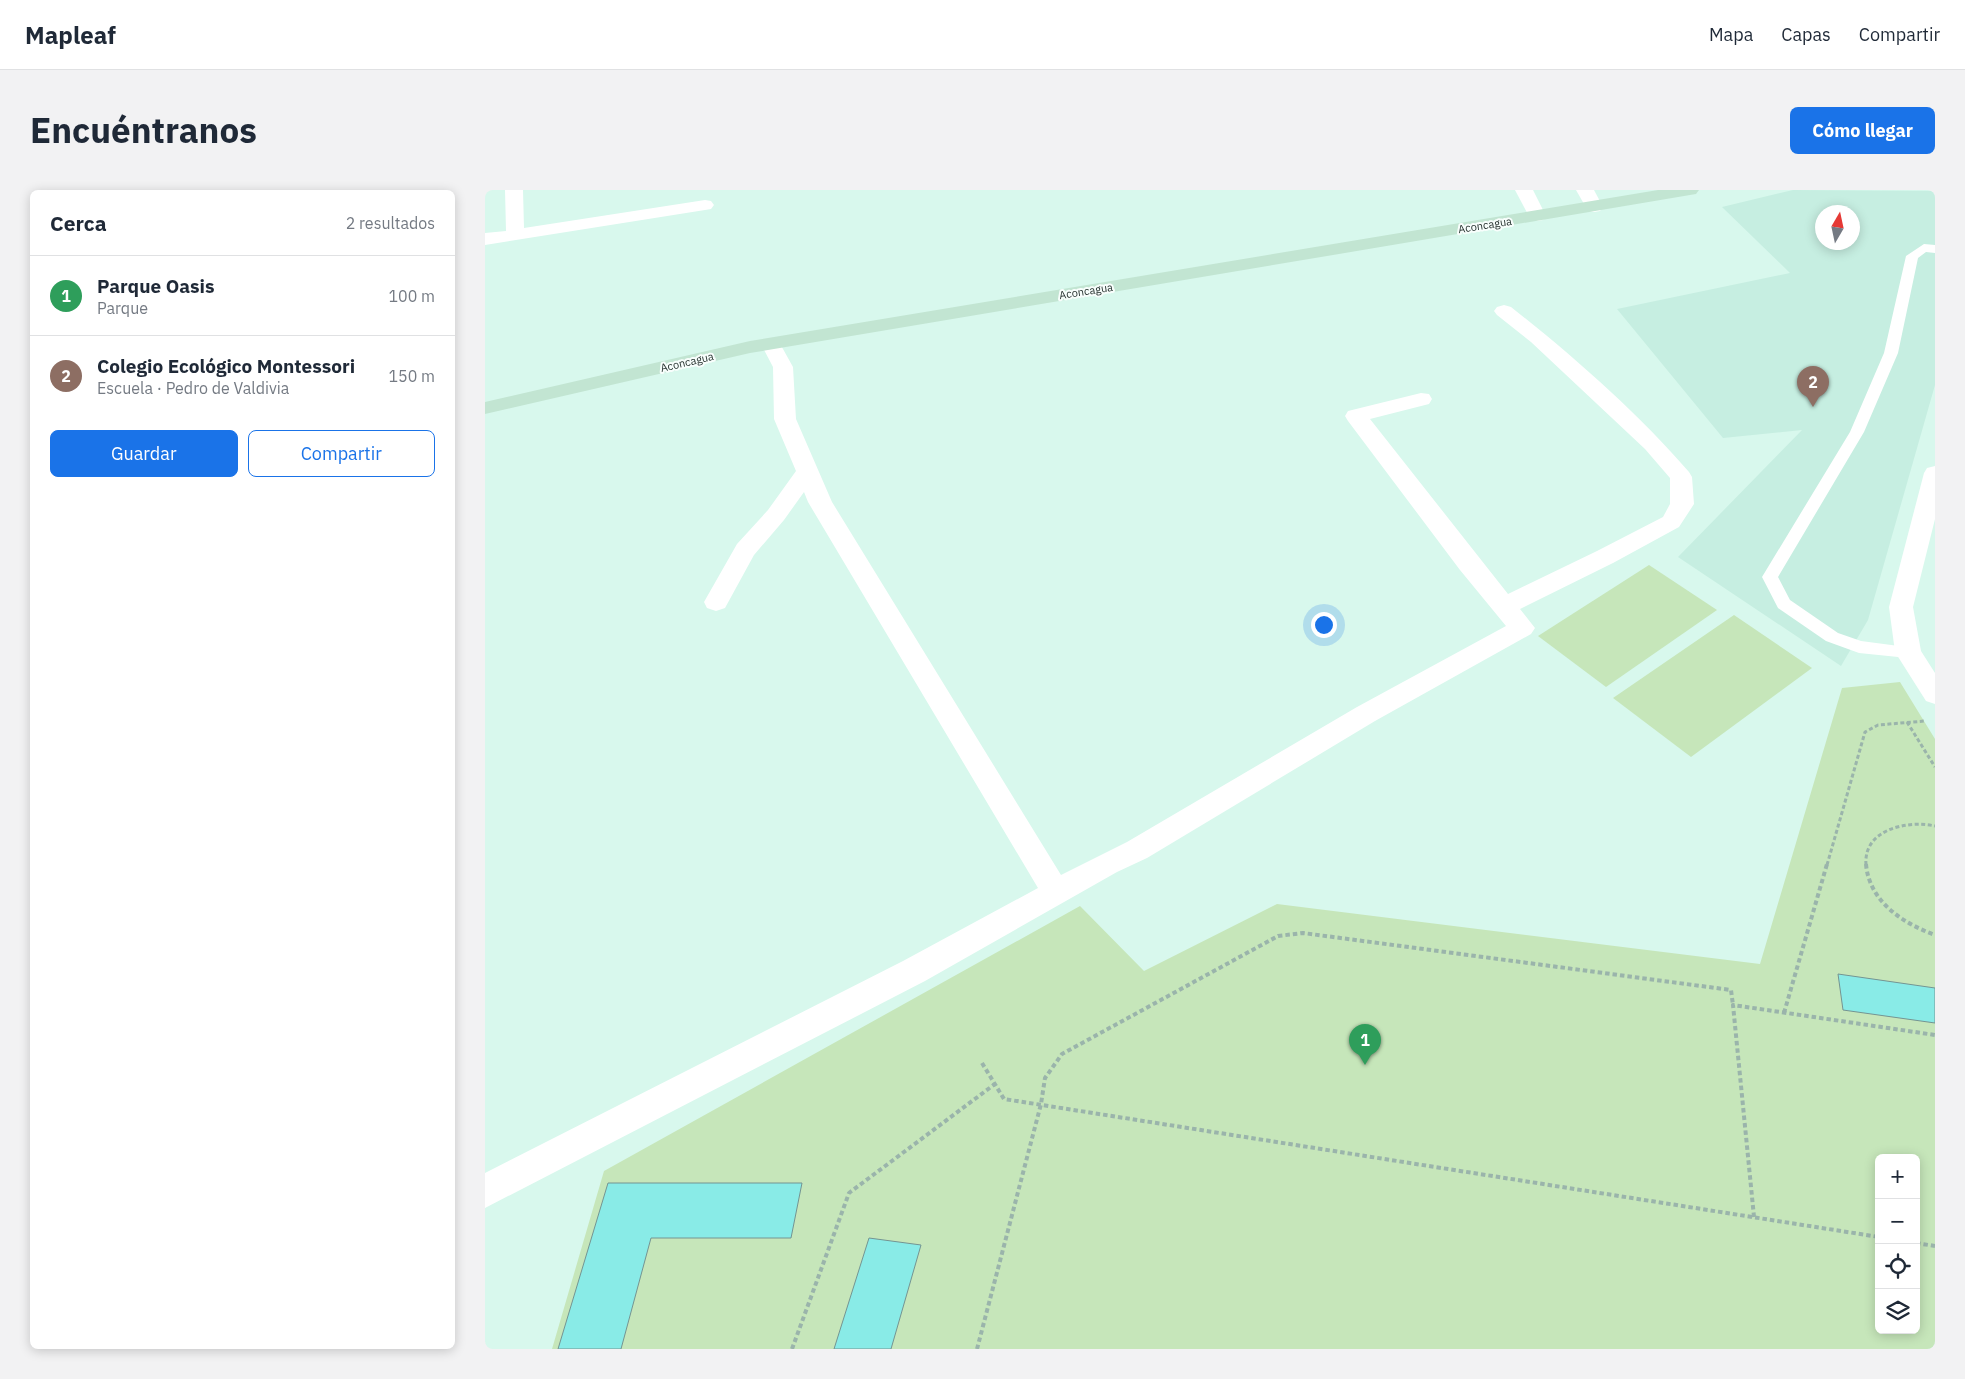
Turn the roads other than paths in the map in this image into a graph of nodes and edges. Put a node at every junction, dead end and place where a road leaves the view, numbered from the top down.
1 (514, 190) edge
2 (1524, 190) edge
3 (1687, 190) edge
4 (1590, 198) edge
5 (705, 205) dead end
6 (1537, 216) junction
7 (515, 234) junction
8 (485, 240) edge
9 (1935, 249) edge
10 (1504, 311) dead end
11 (771, 344) junction
12 (1421, 398) dead end
13 (485, 408) edge
14 (807, 471) junction
15 (1935, 473) edge
16 (716, 602) dead end
17 (1504, 606) junction
18 (1908, 652) junction
19 (1935, 694) edge
20 (1056, 892) junction
21 (485, 1192) edge

1 - 7 street
2 - 6 street
3 - 4 street, Aconcagua
4 - 6 street, Aconcagua
5 - 7 street
6 - 11 street, Aconcagua
7 - 8 street
9 - 18 lane
10 - 17 street
11 - 13 street, Aconcagua
11 - 14 street
12 - 17 street
14 - 16 street
14 - 20 street
15 - 18 street
17 - 20 street
18 - 19 street
20 - 21 street

